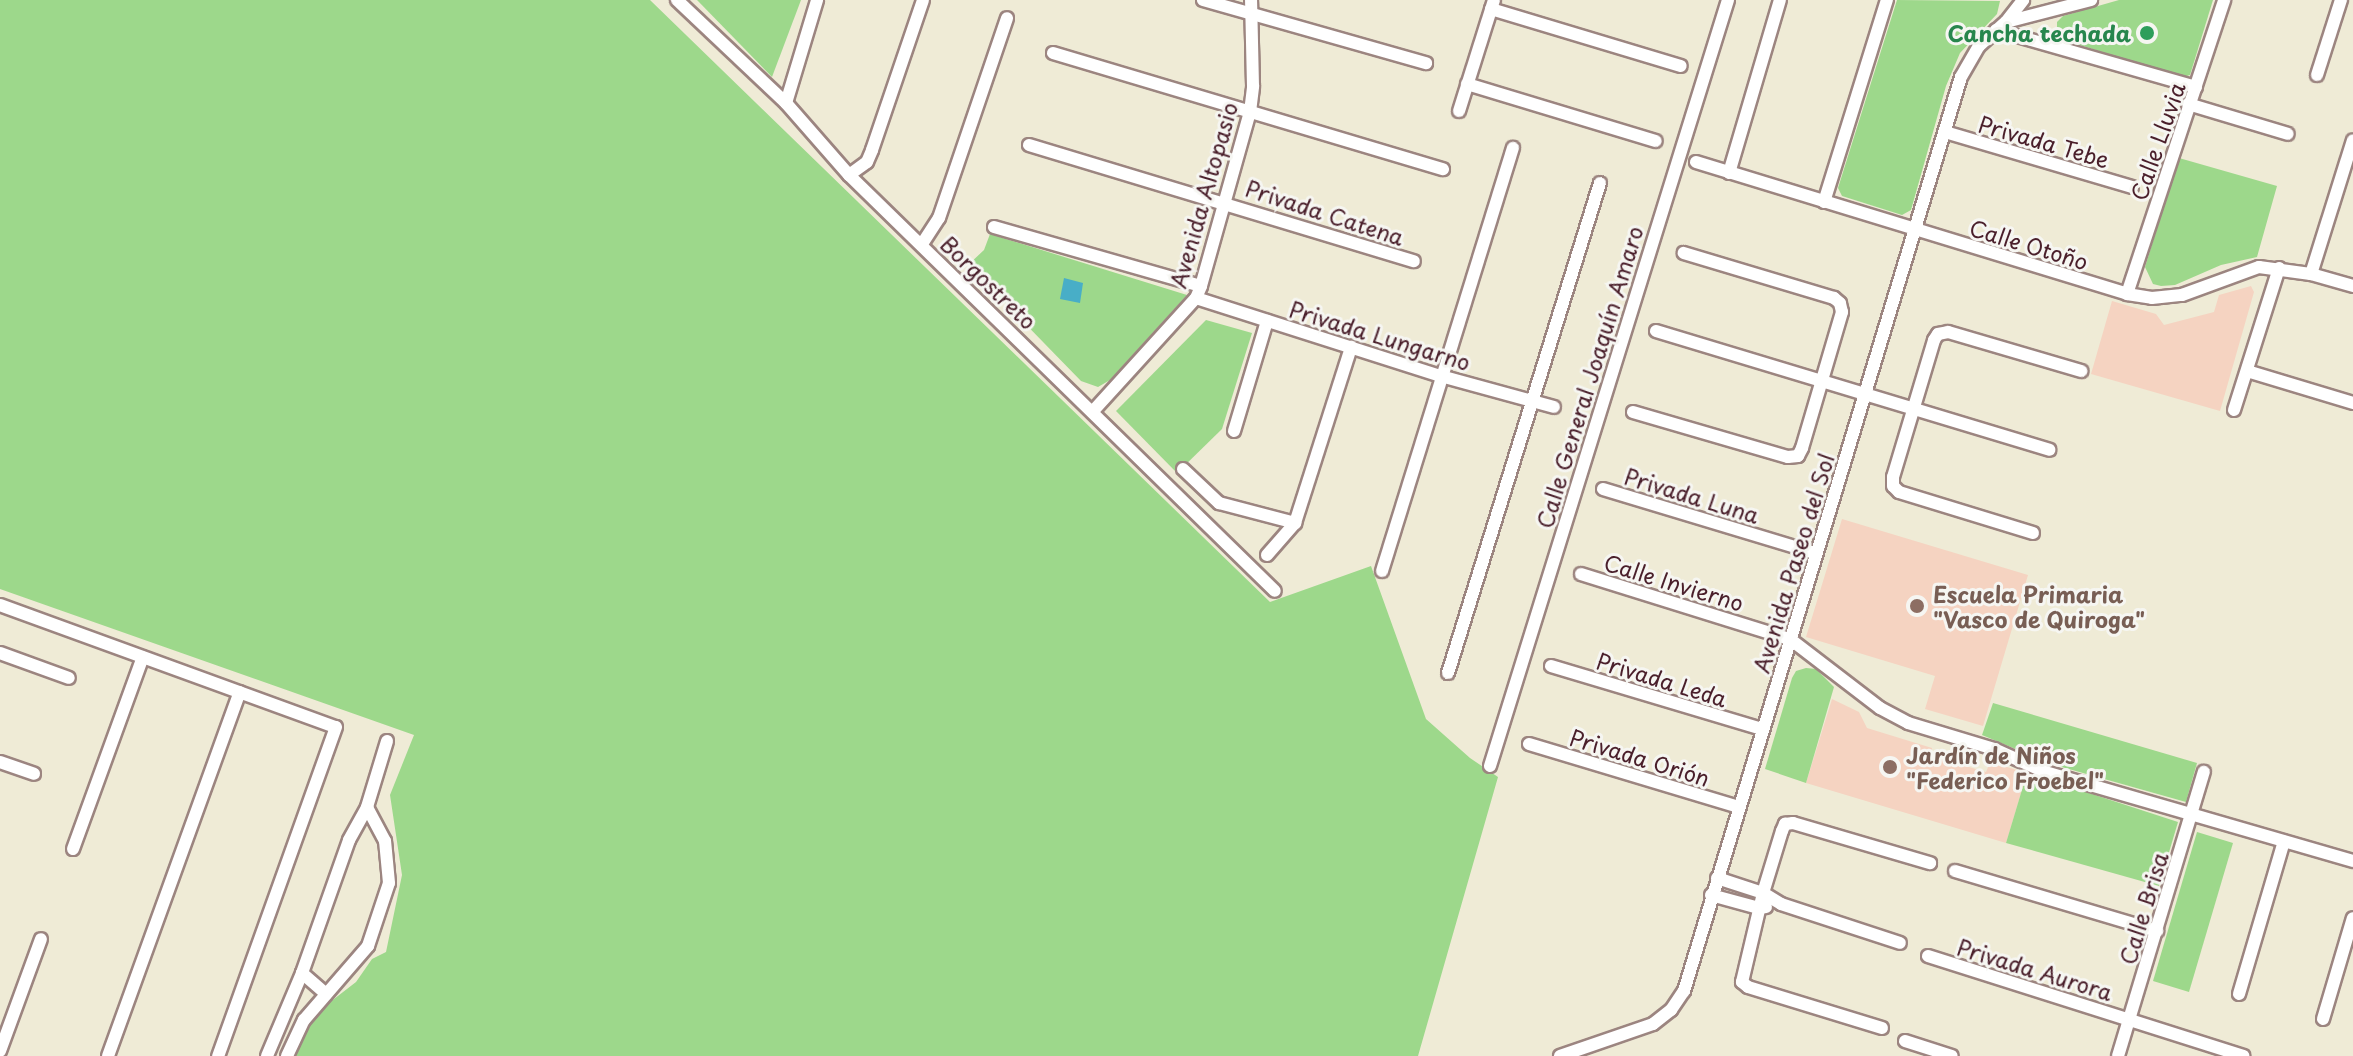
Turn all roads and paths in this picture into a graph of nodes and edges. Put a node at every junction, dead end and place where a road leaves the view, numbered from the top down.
1 (677, 0) edge
2 (817, 0) edge
3 (923, 0) edge
4 (1203, 0) edge
5 (1728, 0) edge
6 (1780, 0) edge
7 (1887, 0) edge
8 (2024, 0) edge
9 (2091, 0) edge
10 (2224, 0) edge
11 (2341, 0) edge
12 (1492, 4) edge
13 (1251, 7) edge
14 (1007, 18) dead end
15 (2032, 18) junction
16 (2001, 26) junction
17 (2039, 41) junction
18 (1053, 53) dead end
19 (1426, 63) dead end
20 (1681, 66) dead end
21 (2317, 75) dead end
22 (1467, 84) junction
23 (2196, 87) junction
24 (786, 103) junction
25 (2188, 104) junction
26 (1459, 111) dead end
27 (1250, 112) junction
28 (1945, 132) junction
29 (2288, 134) dead end
30 (2353, 140) edge
31 (1656, 141) dead end
32 (1029, 145) dead end
33 (1513, 148) dead end
34 (1696, 162) dead end
35 (1443, 169) dead end
36 (1729, 173) junction
37 (849, 175) junction
38 (1600, 183) dead end
39 (2132, 187) dead end
40 (1223, 201) junction
41 (1824, 202) junction
42 (994, 227) dead end
43 (1917, 231) junction
44 (922, 244) junction
45 (1684, 253) dead end
46 (1414, 261) dead end
47 (2279, 268) junction
48 (2311, 274) junction
49 (2353, 286) edge
50 (1198, 292) junction
51 (2127, 294) junction
52 (1267, 321) junction
53 (1656, 331) dead end
54 (1351, 347) junction
55 (2081, 371) dead end
56 (2247, 371) junction
57 (1441, 376) junction
58 (1822, 381) junction
59 (1867, 395) junction
60 (1532, 402) junction
61 (2353, 403) edge
62 (1554, 407) dead end
63 (1913, 409) junction
64 (1094, 410) junction
65 (2234, 410) dead end
66 (1633, 412) dead end
67 (1234, 431) dead end
68 (2049, 450) dead end
69 (1183, 469) dead end
70 (1603, 489) dead end
71 (1295, 523) junction
72 (2033, 533) dead end
73 (1815, 553) junction
74 (1267, 555) dead end
75 (1382, 571) dead end
76 (1581, 574) dead end
77 (1275, 591) dead end
78 (0, 605) edge
79 (1790, 639) junction
80 (0, 653) edge
81 (143, 657) junction
82 (1551, 666) dead end
83 (1448, 673) dead end
84 (69, 678) dead end
85 (240, 692) junction
86 (1763, 729) junction
87 (387, 741) dead end
88 (1529, 744) dead end
89 (0, 762) edge
90 (1490, 766) dead end
91 (2204, 772) dead end
92 (34, 774) dead end
93 (367, 807) junction
94 (1739, 807) junction
95 (2193, 814) junction
96 (2284, 841) junction
97 (73, 849) dead end
98 (2353, 861) edge
99 (1930, 863) dead end
100 (1955, 871) dead end
101 (1717, 878) junction
102 (1763, 893) junction
103 (1711, 895) junction
104 (1781, 904) junction
105 (1759, 908) junction
106 (2353, 918) edge
107 (2157, 931) junction
108 (41, 939) dead end
109 (1900, 943) dead end
110 (1928, 956) dead end
111 (302, 973) junction
112 (326, 994) junction
113 (2239, 994) dead end
114 (2130, 1019) junction
115 (2323, 1019) dead end
116 (1882, 1028) dead end
117 (1905, 1041) dead end
118 (0, 1051) edge
119 (108, 1056) edge
120 (218, 1056) edge
121 (267, 1056) edge
122 (287, 1056) edge
123 (1560, 1056) edge
124 (1952, 1056) edge
125 (2118, 1056) edge
126 (2244, 1056) edge

1 - 24 street, Borgostreto
2 - 24 street
3 - 37 street
4 - 13 street
5 - 90 street, Calle General Joaquín Amaro
6 - 36 street
7 - 41 street
8 - 15 street
8 - 16 street, Avenida Paseo del Sol
9 - 15 street
10 - 23 street, Calle Lluvia
11 - 21 street
12 - 20 street
12 - 22 street
13 - 19 street
13 - 27 street, Avenida Altopasio
14 - 44 street
15 - 16 street
15 - 17 street
16 - 17 street
16 - 28 street, Avenida Paseo del Sol
17 - 23 street
18 - 27 street
22 - 26 street
22 - 31 street
23 - 25 street, Calle Lluvia
24 - 37 street, Borgostreto
25 - 29 street
25 - 51 street, Calle Lluvia
27 - 35 street
27 - 40 street, Avenida Altopasio
28 - 39 street, Privada Tebe
28 - 43 street, Avenida Paseo del Sol
30 - 48 street
32 - 40 street, Privada Catena
33 - 57 street
34 - 36 street, Calle Otoño
36 - 41 street, Calle Otoño
37 - 44 street, Borgostreto
38 - 60 street
40 - 46 street, Privada Catena
40 - 50 street, Avenida Altopasio
41 - 43 street, Calle Otoño
42 - 50 street, Privada Lungarno
43 - 51 street, Calle Otoño
43 - 59 street, Avenida Paseo del Sol
44 - 64 street, Borgostreto
45 - 58 street
47 - 48 street, Calle Otoño
47 - 51 street, Calle Otoño
47 - 56 street
48 - 49 street, Calle Otoño
50 - 52 street, Privada Lungarno
50 - 64 street, Avenida Altopasio
52 - 54 street, Privada Lungarno
52 - 67 street
53 - 58 street
54 - 57 street, Privada Lungarno
54 - 71 street
55 - 63 street
56 - 61 street
56 - 65 street
57 - 60 street, Privada Lungarno
57 - 75 street
58 - 59 street
58 - 66 street
59 - 63 street
59 - 73 street, Avenida Paseo del Sol
60 - 62 street, Privada Lungarno
60 - 83 street
63 - 68 street
63 - 72 street
64 - 77 street, Borgostreto
69 - 71 street
70 - 73 street, Privada Luna
71 - 74 street
73 - 79 street, Avenida Paseo del Sol
76 - 79 street, Calle Invierno
78 - 81 street
79 - 86 street, Avenida Paseo del Sol
79 - 95 street, Calle Invierno
80 - 84 street
81 - 85 street
81 - 97 street
82 - 86 street, Privada Leda
85 - 119 street
85 - 120 street
86 - 94 street, Avenida Paseo del Sol
87 - 93 street
88 - 94 street, Privada Orión
89 - 92 street
91 - 95 street, Calle Brisa
93 - 111 street
93 - 112 street
94 - 101 street, Avenida Paseo del Sol
95 - 96 street, Calle Invierno
95 - 107 street, Calle Brisa
96 - 98 street, Calle Invierno
96 - 113 street
99 - 102 street
100 - 107 street
101 - 102 street
101 - 103 street, Avenida Paseo del Sol
102 - 104 street
102 - 105 street
103 - 105 street
103 - 123 street, Avenida Paseo del Sol
104 - 105 street
104 - 109 street
105 - 116 street
106 - 115 street
107 - 114 street, Calle Brisa
108 - 118 street
110 - 114 street, Privada Aurora
111 - 112 street
111 - 121 street
112 - 122 street
114 - 125 street, Calle Brisa
114 - 126 street, Privada Aurora
117 - 124 street

